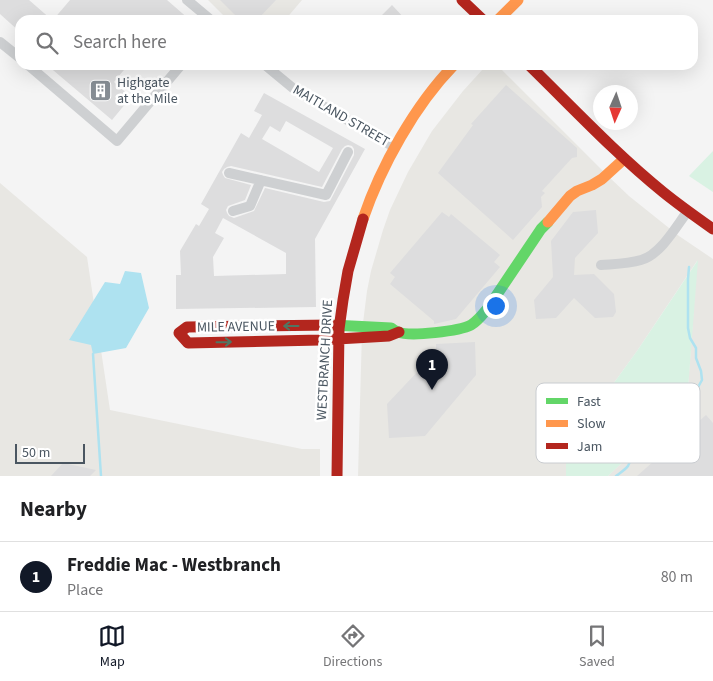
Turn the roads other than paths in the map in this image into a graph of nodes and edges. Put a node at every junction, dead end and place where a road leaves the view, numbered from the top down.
1 (188, 0) edge
2 (462, 0) edge
3 (518, 0) edge
4 (205, 15) edge
5 (478, 15) edge
6 (503, 15) edge
7 (0, 42) edge
8 (15, 54) edge
9 (34, 70) edge
10 (177, 70) edge
11 (271, 70) edge
12 (450, 70) edge
13 (534, 70) edge
14 (394, 147) junction
15 (348, 152) dead end
16 (624, 159) junction
17 (229, 173) dead end
18 (262, 180) junction
19 (232, 211) dead end
20 (687, 212) junction
21 (713, 229) edge
22 (600, 265) dead end
23 (340, 325) junction
24 (399, 332) junction
25 (340, 338) junction
26 (337, 476) edge

1 - 4 street
2 - 5 street
3 - 6 street
7 - 8 street
9 - 10 street
11 - 14 street, MAITLAND STREET
12 - 14 street, WESTBRANCH DRIVE
13 - 16 street
14 - 23 street, WESTBRANCH DRIVE
15 - 18 street
16 - 20 street
16 - 24 street
17 - 18 street
18 - 19 street
20 - 21 street
20 - 22 street
23 - 24 street
23 - 25 street, WESTBRANCH DRIVE
23 -> 25 street, MILE AVENUE
24 - 25 street
25 - 26 street, WESTBRANCH DRIVE

